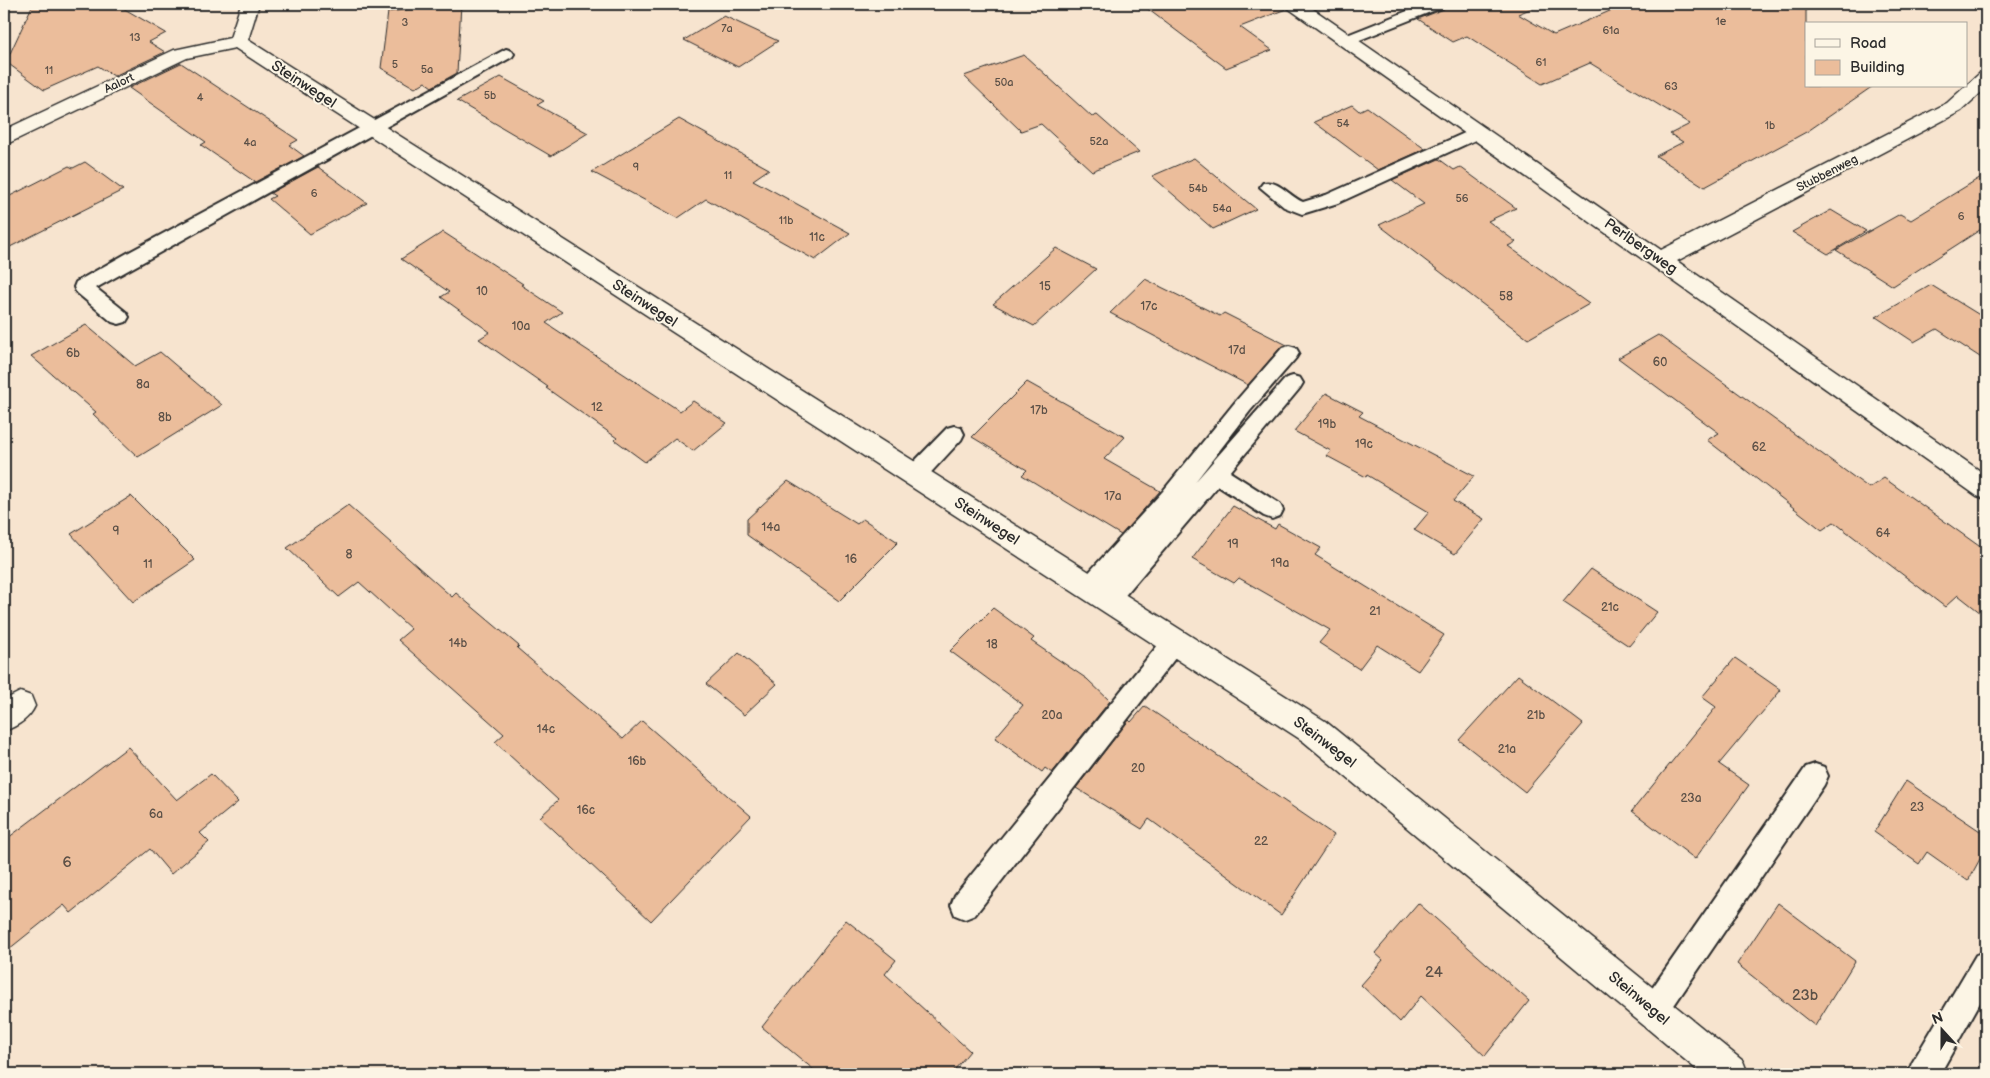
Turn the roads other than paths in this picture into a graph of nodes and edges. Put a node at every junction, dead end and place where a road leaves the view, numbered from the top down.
1 (250, 4) edge
2 (1294, 4) edge
3 (1405, 4) edge
4 (1438, 4) edge
5 (1340, 36) junction
6 (238, 42) junction
7 (506, 54) dead end
8 (1985, 81) edge
9 (372, 128) junction
10 (1478, 132) junction
11 (4, 138) edge
12 (1269, 187) dead end
13 (1661, 260) junction
14 (119, 317) dead end
15 (1289, 353) dead end
16 (1293, 383) dead end
17 (954, 434) dead end
18 (1215, 473) junction
19 (915, 475) junction
20 (1986, 489) edge
21 (1272, 510) dead end
22 (1099, 593) junction
23 (1175, 641) junction
24 (1815, 776) dead end
25 (965, 905) dead end
26 (1986, 965) edge
27 (1654, 1010) junction
28 (1730, 1074) edge
29 (1923, 1074) edge

1 - 6 street
2 - 5 street, Perlbergweg
3 - 5 lane
4 - 5 lane
5 - 10 street, Perlbergweg
6 - 9 street, Steinwegel
6 - 11 street, Aalort
7 - 9 lane
8 - 13 street, Stubbenweg
9 - 14 lane
9 - 19 street, Steinwegel
10 - 12 lane
10 - 13 street, Perlbergweg
13 - 20 street, Perlbergweg
15 - 22 lane
16 - 18 lane
17 - 19 lane
18 - 21 lane
18 - 22 lane
19 - 22 street, Steinwegel
22 - 23 street, Steinwegel
23 - 25 lane
23 - 27 street, Steinwegel
24 - 27 lane
26 - 29 lane
27 - 28 street, Steinwegel

